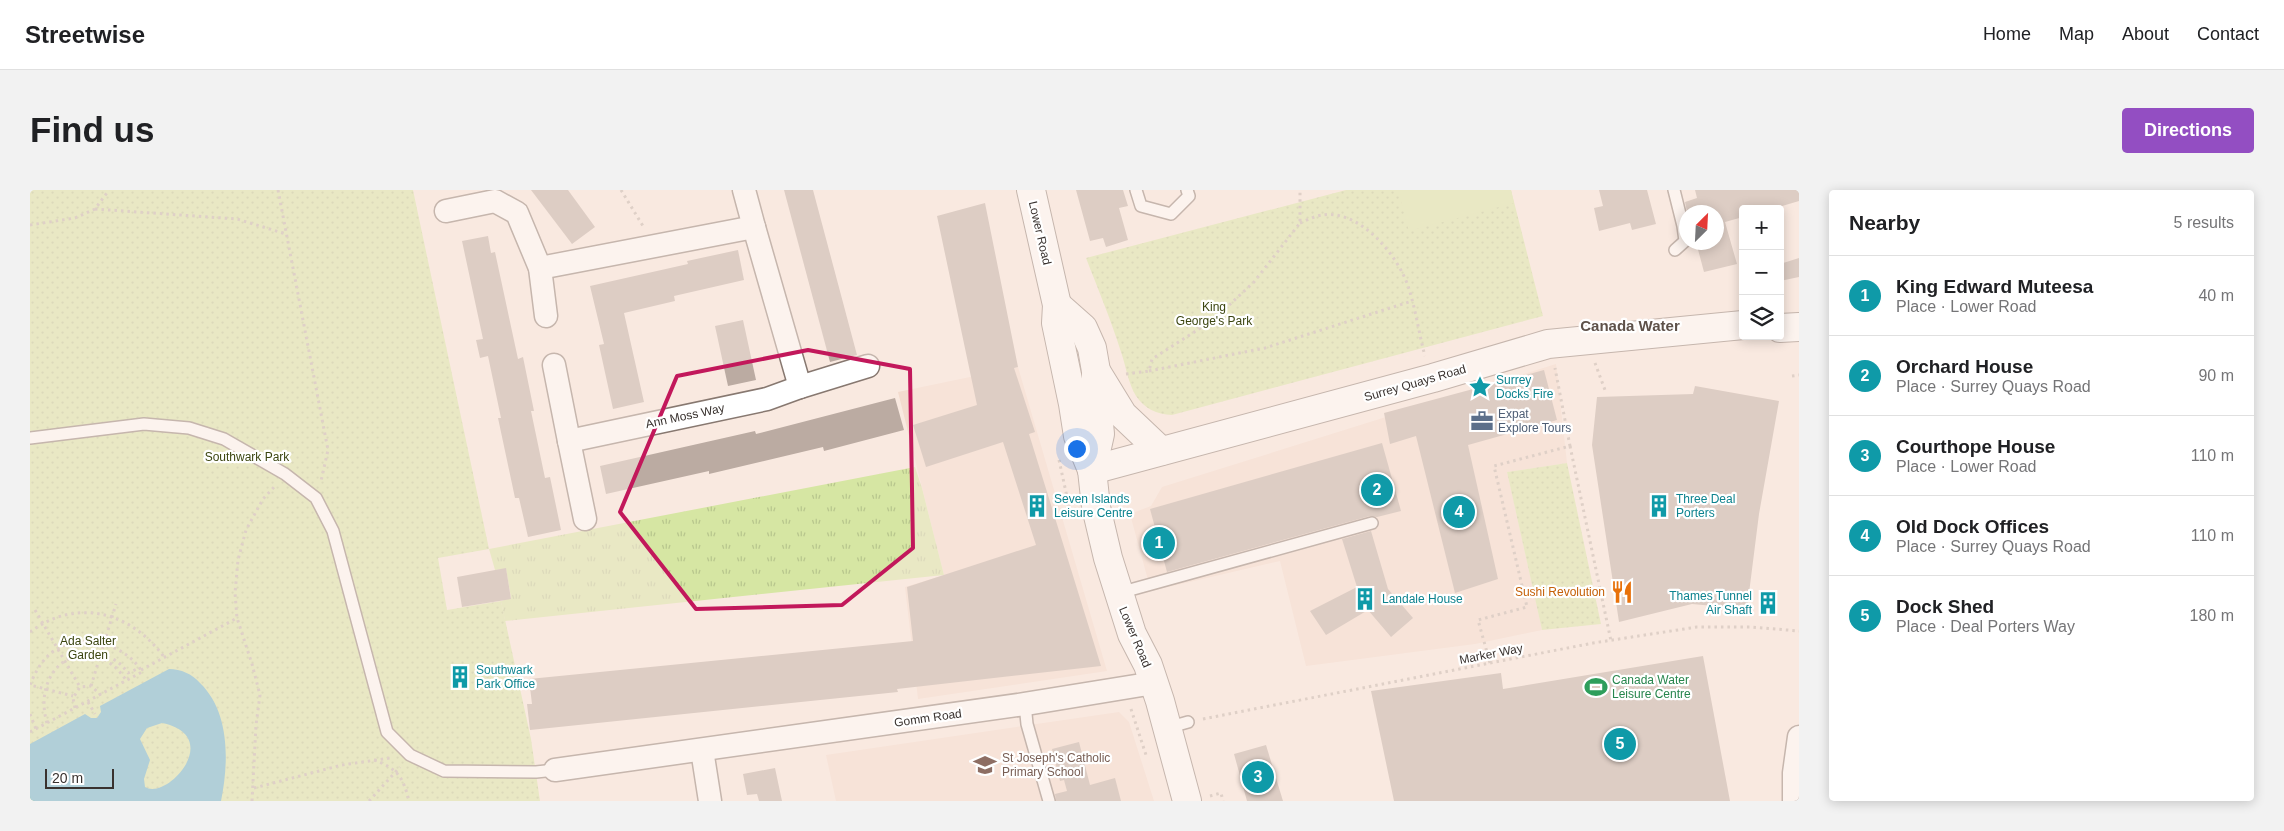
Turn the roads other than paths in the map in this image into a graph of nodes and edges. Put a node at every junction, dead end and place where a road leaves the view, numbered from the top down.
1 (744, 190) edge
2 (1031, 190) edge
3 (1136, 190) edge
4 (1187, 190) edge
5 (1674, 190) edge
6 (446, 211) dead end
7 (754, 227) junction
8 (1675, 250) dead end
9 (540, 268) junction
10 (1057, 305) junction
11 (546, 316) dead end
12 (1739, 325) edge
13 (1799, 327) edge
14 (1784, 328) edge
15 (554, 365) dead end
16 (868, 366) dead end
17 (1109, 373) junction
18 (800, 387) junction
19 (30, 438) edge
20 (569, 441) junction
21 (1161, 451) junction
22 (1092, 470) junction
23 (585, 519) dead end
24 (1372, 523) dead end
25 (1118, 594) junction
26 (1154, 683) junction
27 (1025, 704) junction
28 (1799, 737) edge
29 (702, 750) junction
30 (556, 770) joint
31 (710, 801) edge
32 (1048, 801) edge
33 (1187, 801) edge
34 (1794, 801) edge

1 - 7 street
2 - 10 main road, Lower Road
3 - 4 lane
5 - 8 lane
6 - 9 street
7 - 9 street
7 - 18 street
9 - 11 street
10 - 17 main road
10 - 22 main road, Lower Road
12 - 21 main road, Surrey Quays Road
13 - 14 main road
15 - 20 street
16 - 18 street, Ann Moss Way
17 - 21 main road
17 - 22 main road
18 - 20 street, Ann Moss Way
19 - 30 lane
20 - 23 street
21 - 22 main road, Surrey Quays Road
22 - 25 main road, Lower Road
24 - 25 lane
25 - 26 main road, Lower Road
26 - 27 street, Gomm Road
26 - 33 main road, Lower Road
27 - 29 street, Gomm Road
27 - 32 lane
28 - 34 street
29 - 30 street, Gomm Road
29 - 31 street

